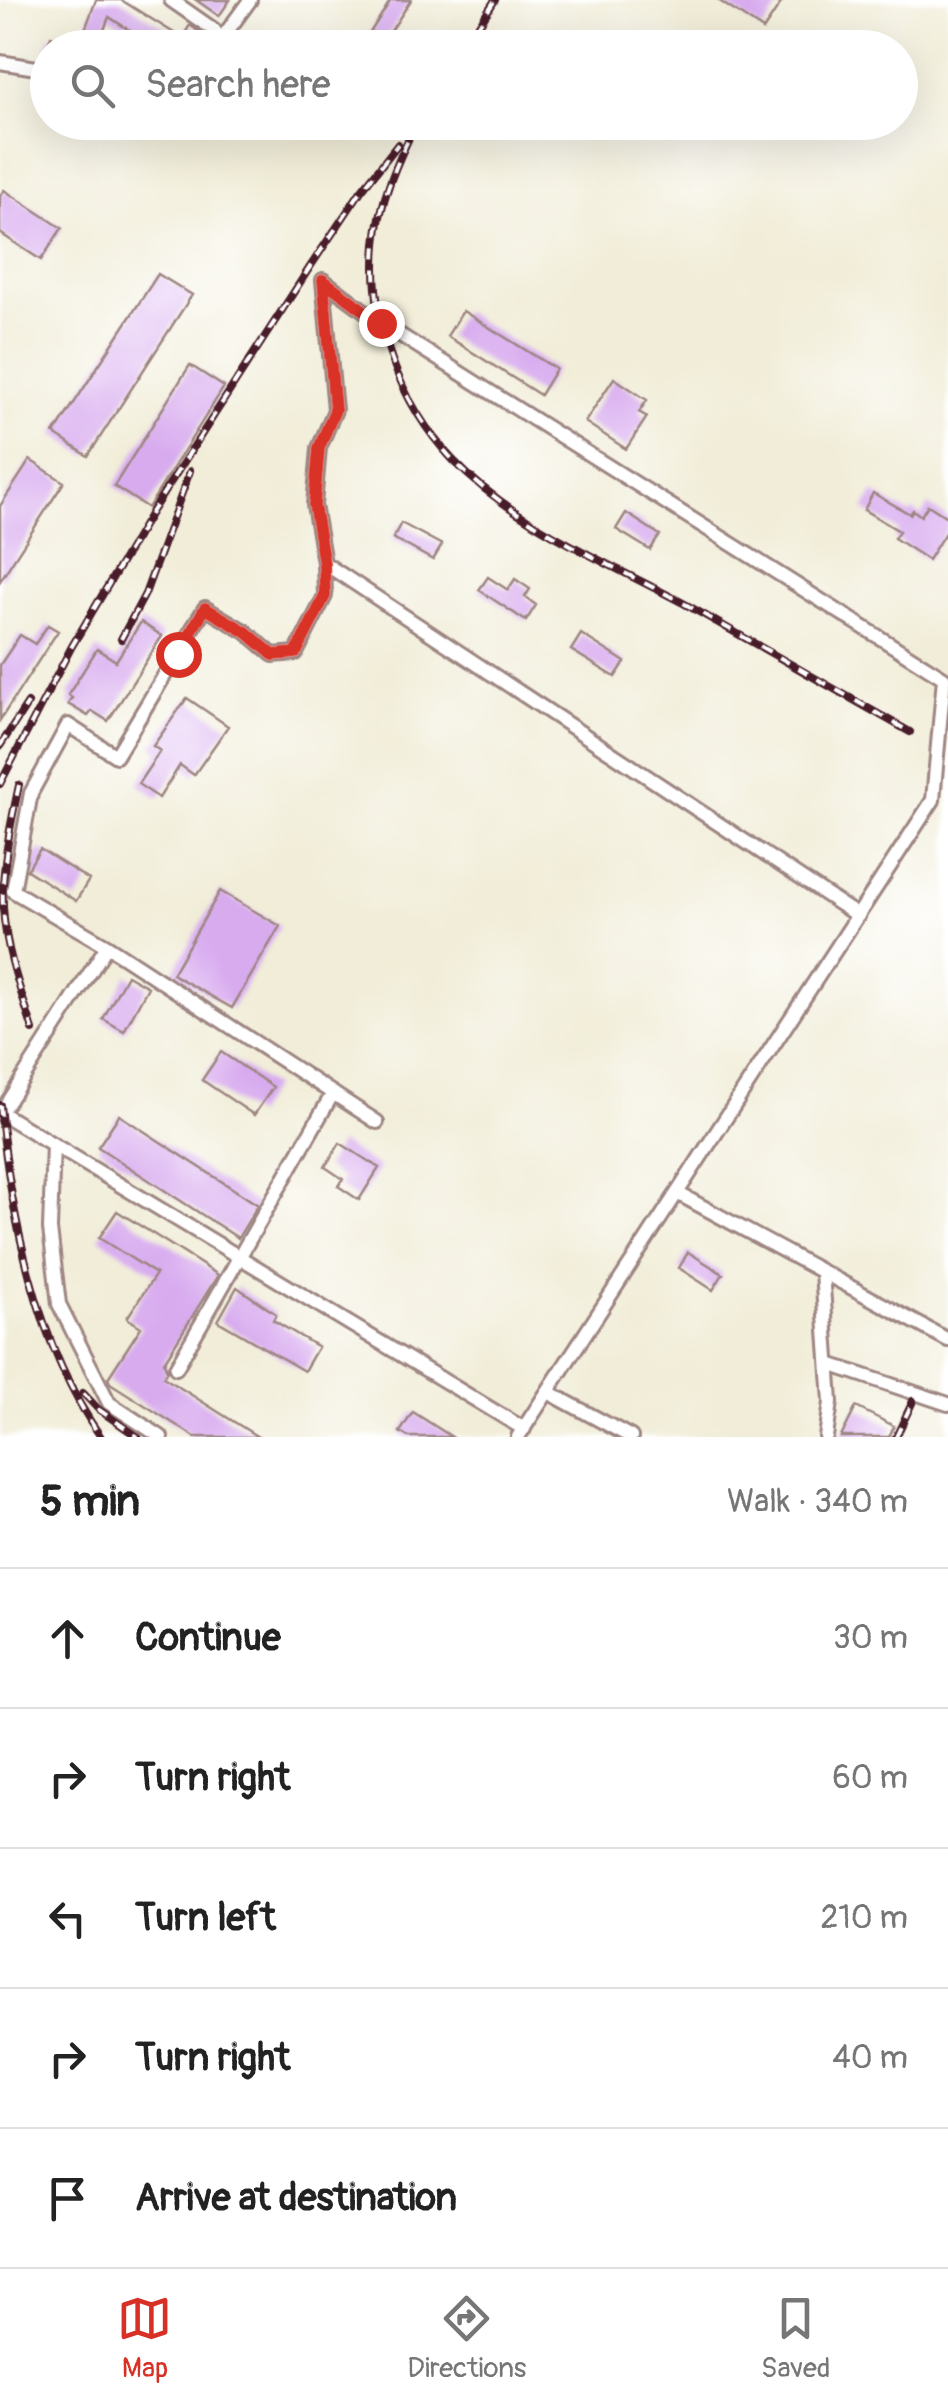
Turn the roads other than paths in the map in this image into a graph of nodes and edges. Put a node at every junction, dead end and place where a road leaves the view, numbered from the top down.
1 (171, 0) edge
2 (233, 0) edge
3 (250, 0) edge
4 (237, 18) junction
5 (214, 30) edge
6 (228, 30) edge
7 (0, 62) edge
8 (30, 67) edge
9 (324, 564) junction
10 (946, 673) edge
11 (858, 916) junction
12 (107, 946) junction
13 (333, 1093) junction
14 (0, 1113) edge
15 (377, 1122) dead end
16 (53, 1144) junction
17 (677, 1194) junction
18 (240, 1257) junction
19 (822, 1272) junction
20 (948, 1340) edge
21 (829, 1364) junction
22 (176, 1368) dead end
23 (548, 1392) junction
24 (948, 1404) edge
25 (521, 1433) edge
26 (161, 1437) edge
27 (630, 1437) edge
28 (826, 1437) edge

1 - 5 street
2 - 4 street
3 - 4 street
4 - 6 street
7 - 8 street
9 - 10 street
9 - 11 street
9 - 12 street
10 - 11 street
11 - 17 street
12 - 13 street
12 - 14 street
13 - 15 street
13 - 18 street
14 - 16 street
16 - 18 street
16 - 26 street
17 - 19 street
17 - 23 street
18 - 22 street
18 - 25 street
19 - 20 street
19 - 21 street
21 - 24 street
21 - 28 street
23 - 25 street
23 - 27 street

